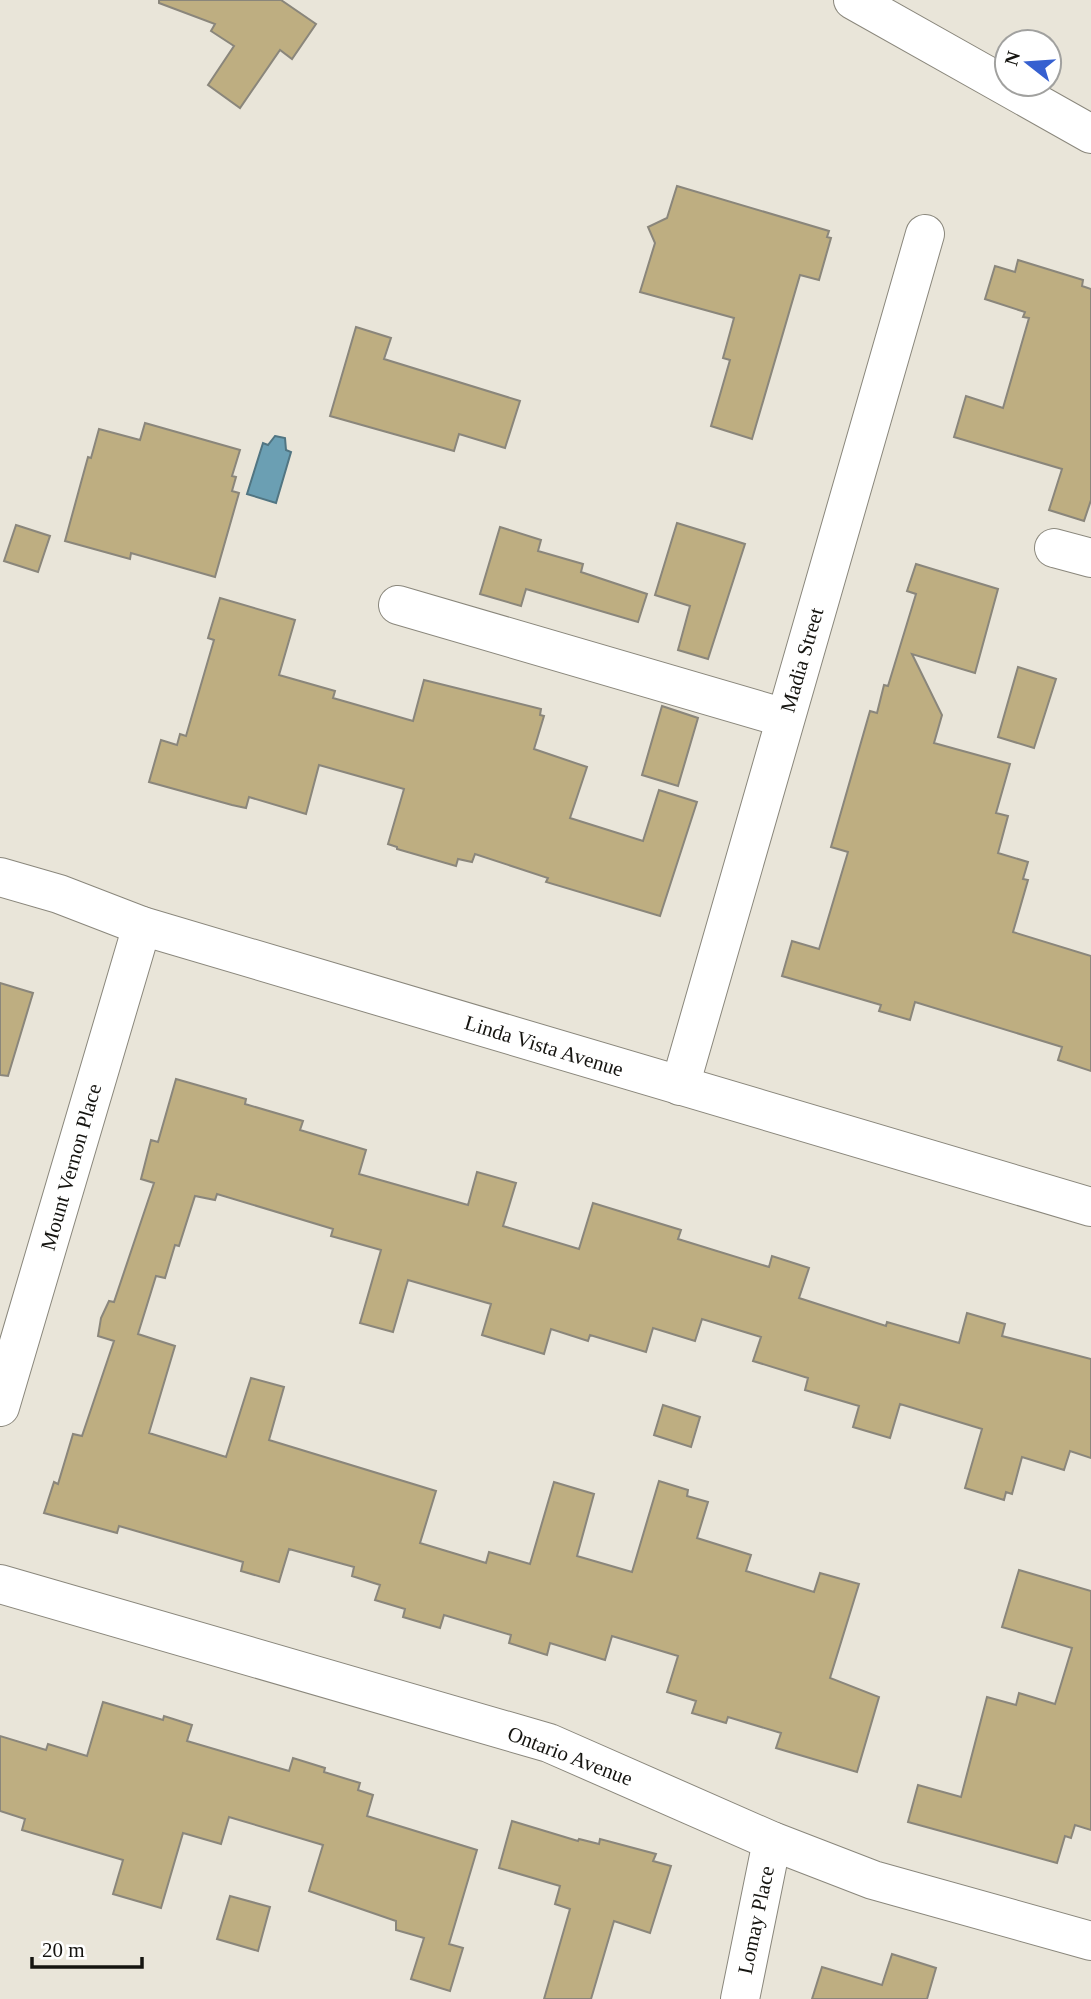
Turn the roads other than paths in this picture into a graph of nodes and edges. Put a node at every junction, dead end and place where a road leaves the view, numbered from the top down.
1 (853, 0) edge
2 (1091, 134) edge
3 (925, 234) dead end
4 (1054, 548) dead end
5 (1091, 558) edge
6 (398, 605) dead end
7 (785, 718) junction
8 (0, 877) edge
9 (142, 926) junction
10 (680, 1086) junction
11 (1091, 1207) edge
12 (0, 1407) edge
13 (0, 1584) edge
14 (772, 1841) junction
15 (1091, 1941) edge
16 (740, 1999) edge

1 - 2 street
3 - 7 street, Madia Street
4 - 5 street
6 - 7 street
7 - 10 street, Madia Street
8 - 9 street, Linda Vista Avenue
9 - 10 street, Linda Vista Avenue
9 - 12 street, Mount Vernon Place
10 - 11 street, Linda Vista Avenue
13 - 14 street, Ontario Avenue
14 - 15 street, Ontario Avenue
14 - 16 street, Lomay Place

